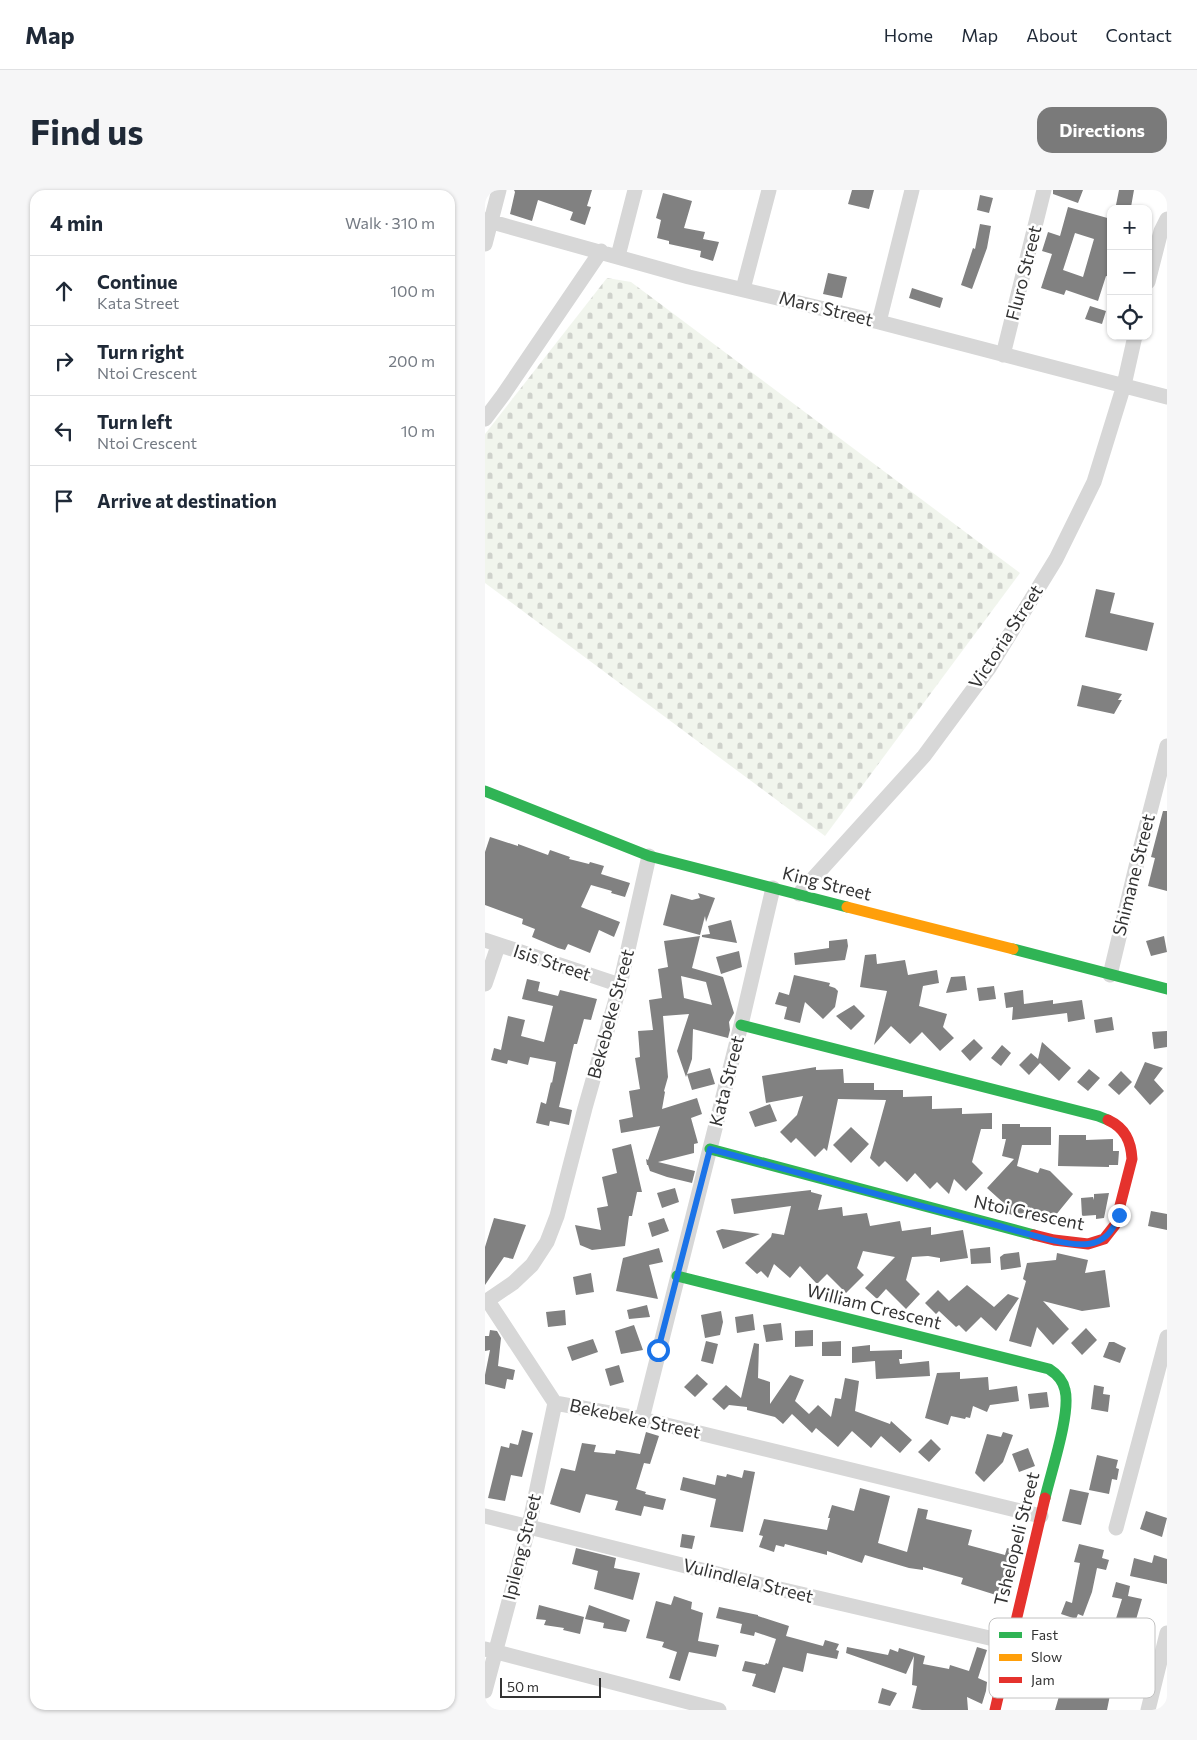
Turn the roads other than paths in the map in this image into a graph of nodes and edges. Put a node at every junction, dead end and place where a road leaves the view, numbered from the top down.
1 (499, 190) edge
2 (635, 190) edge
3 (769, 190) edge
4 (912, 190) edge
5 (1044, 190) edge
6 (1167, 219) edge
7 (488, 221) edge
8 (485, 244) edge
9 (601, 251) junction
10 (618, 256) junction
11 (1152, 266) edge
12 (743, 289) junction
13 (879, 322) junction
14 (1134, 340) edge
15 (1003, 355) junction
16 (1123, 386) junction
17 (1167, 397) edge
18 (485, 419) edge
19 (1167, 746) edge
20 (485, 792) edge
21 (649, 856) junction
22 (773, 888) junction
23 (799, 894) junction
24 (491, 943) edge
25 (1110, 975) junction
26 (485, 984) edge
27 (620, 985) junction
28 (1167, 989) edge
29 (741, 1024) junction
30 (710, 1149) junction
31 (677, 1276) junction
32 (487, 1301) edge
33 (1167, 1337) edge
34 (1060, 1377) joint
35 (555, 1403) junction
36 (641, 1419) junction
37 (485, 1516) edge
38 (1041, 1516) junction
39 (529, 1526) junction
40 (1116, 1528) dead end
41 (1016, 1618) edge
42 (1167, 1633) edge
43 (989, 1638) edge
44 (490, 1650) edge
45 (1161, 1682) edge
46 (485, 1691) edge
47 (1155, 1695) edge
48 (1154, 1698) edge
49 (719, 1710) edge
50 (1148, 1710) edge

1 - 7 street
2 - 10 street
3 - 12 street
4 - 13 street
5 - 15 street, Fluro Street
6 - 11 street
7 - 8 street
7 - 9 street, Mars Street
9 - 10 street, Mars Street
9 - 18 street
10 - 12 street, Mars Street
12 - 13 street, Mars Street
13 - 15 street, Mars Street
14 - 16 street, Victoria Street
15 - 16 street, Mars Street
16 - 17 street, Mars Street
16 - 23 street, Victoria Street
19 - 25 street, Shimane Street
20 - 21 street, King Street
21 - 22 street, King Street
21 - 27 street, Bekebeke Street
22 - 23 street, King Street
22 - 29 street, Kata Street
23 - 25 street, King Street
24 - 26 street
24 - 27 street, Isis Street
25 - 28 street, King Street
27 - 32 street, Bekebeke Street
29 - 30 street, Kata Street
29 - 30 street, Ntoi Crescent
30 - 31 street, Kata Street
31 - 34 street, William Crescent
31 - 36 street, Kata Street
32 - 35 street, Bekebeke Street
33 - 40 street
34 - 38 street, Tshelopeli Street
35 - 36 street, Bekebeke Street
35 - 39 street, Ipileng Street
36 - 38 street, Bekebeke Street
37 - 39 street, Vulindlela Street
38 - 41 street, Tshelopeli Street
39 - 43 street, Vulindlela Street
39 - 44 street, Ipileng Street
42 - 45 street
44 - 46 street, Ipileng Street
44 - 49 street
45 - 47 street
48 - 50 street

